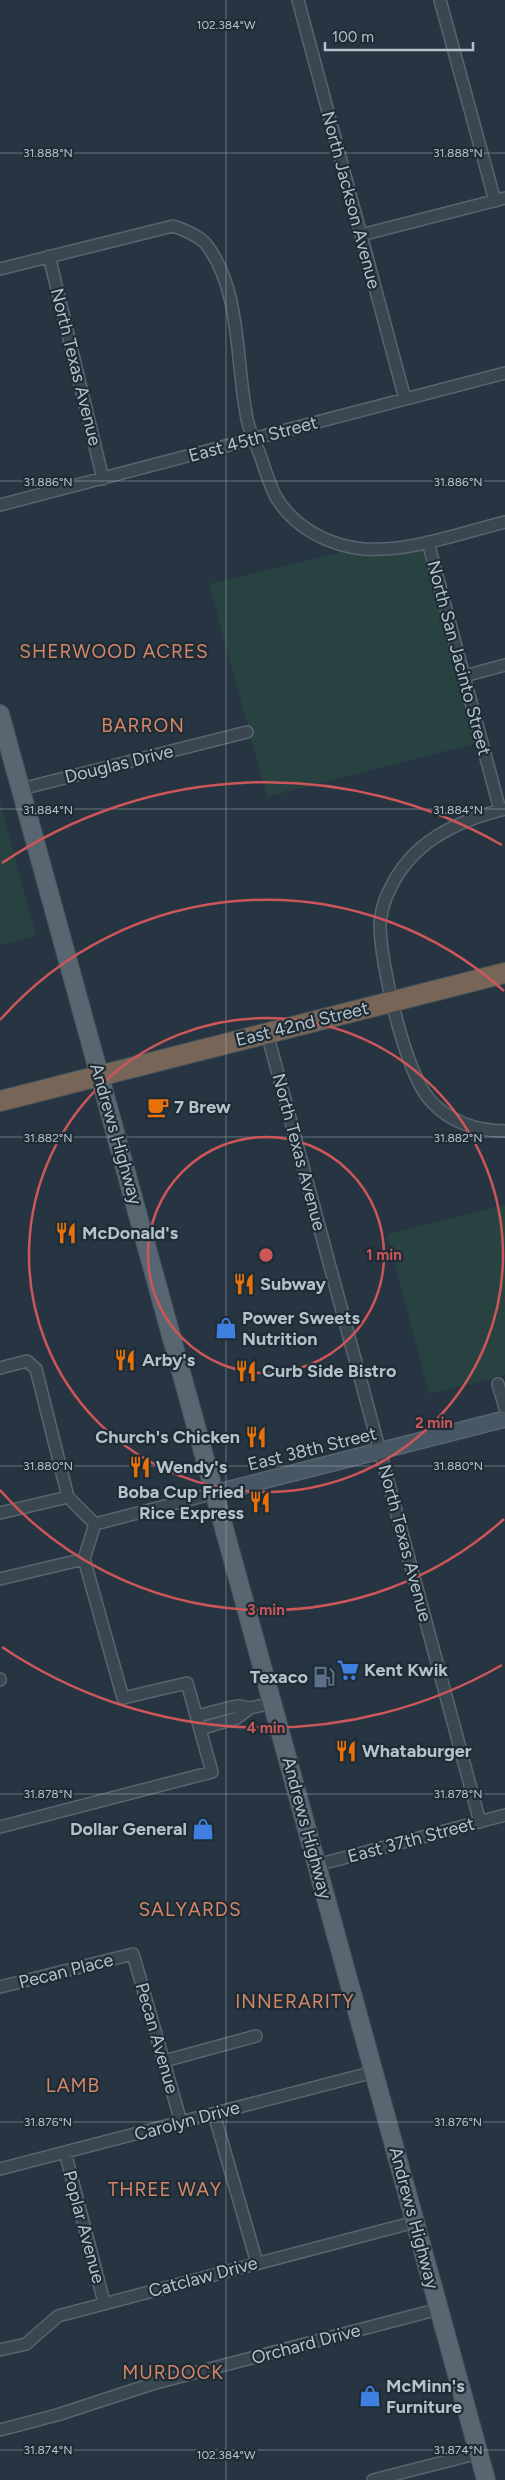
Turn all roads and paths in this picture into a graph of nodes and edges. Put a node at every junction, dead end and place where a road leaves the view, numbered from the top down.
1 (298, 0) edge
2 (440, 0) edge
3 (500, 199) edge
4 (361, 235) junction
5 (49, 256) junction
6 (0, 269) edge
7 (505, 373) edge
8 (405, 399) junction
9 (254, 439) junction
10 (103, 479) junction
11 (0, 505) edge
12 (505, 522) edge
13 (428, 542) junction
14 (505, 665) edge
15 (464, 676) junction
16 (0, 714) edge
17 (247, 732) dead end
18 (21, 789) junction
19 (502, 809) edge
20 (505, 972) edge
21 (393, 1001) junction
22 (267, 1033) junction
23 (100, 1076) junction
24 (0, 1101) edge
25 (505, 1131) edge
26 (0, 1368) edge
27 (498, 1384) dead end
28 (505, 1408) edge
29 (505, 1419) edge
30 (380, 1451) junction
31 (215, 1493) junction
32 (68, 1497) junction
33 (0, 1513) edge
34 (95, 1524) junction
35 (84, 1558) junction
36 (0, 1579) edge
37 (272, 1703) junction
38 (250, 1708) junction
39 (197, 1716) junction
40 (200, 1729) junction
41 (505, 1815) edge
42 (480, 1822) junction
43 (0, 1827) edge
44 (317, 1864) junction
45 (133, 1954) joint
46 (0, 1987) edge
47 (256, 2036) dead end
48 (164, 2061) junction
49 (374, 2072) junction
50 (214, 2114) junction
51 (181, 2122) junction
52 (65, 2152) junction
53 (0, 2169) edge
54 (415, 2222) junction
55 (257, 2263) junction
56 (104, 2302) junction
57 (439, 2309) junction
58 (0, 2350) edge
59 (0, 2430) edge
60 (479, 2453) junction
61 (373, 2480) edge
62 (486, 2480) edge

1 - 4 street, North Jackson Avenue
2 - 3 street
3 - 4 street
4 - 8 street, North Jackson Avenue
5 - 6 street, North San Jacinto Street
5 - 9 street, North San Jacinto Street
5 - 10 street, North Texas Avenue
7 - 8 street, East 45th Street
8 - 9 street, East 45th Street
9 - 10 street, East 45th Street
9 - 13 street, North San Jacinto Street
10 - 11 street, East 45th Street
12 - 13 street
13 - 15 street, North San Jacinto Street
14 - 15 street
15 - 19 street, North San Jacinto Street
16 - 18 main road, Andrews Highway
17 - 18 street, Douglas Drive
18 - 23 main road, Andrews Highway
19 - 21 street, North San Jacinto Street
20 - 21 highway, East 42nd Street
21 - 22 highway, East 42nd Street
21 - 25 street, North San Jacinto Street
22 - 23 highway, East 42nd Street
22 - 30 street, North Texas Avenue
23 - 24 highway, East 42nd Street
23 - 31 main road, Andrews Highway
26 - 32 street
27 - 28 street
29 - 30 street, East 38th Street
30 - 31 street, East 38th Street
30 - 42 street, North Texas Avenue
31 - 34 street
31 - 37 main road, Andrews Highway
32 - 33 street
32 - 34 street
34 - 35 street
35 - 36 street
35 - 39 street
37 - 38 street
37 - 44 main road, Andrews Highway
38 - 39 street
38 - 40 street
39 - 40 street
40 - 43 street
41 - 42 street, East 37th Street
42 - 44 street, East 37th Street
44 - 49 main road, Andrews Highway
45 - 46 street, Pecan Place
45 - 48 street, Pecan Avenue
47 - 48 street
48 - 51 street, Pecan Avenue
49 - 50 street, Carolyn Drive
49 - 54 main road, Andrews Highway
50 - 51 street, Carolyn Drive
50 - 55 street
51 - 52 street, Carolyn Drive
52 - 53 street, Carolyn Drive
52 - 56 street, Poplar Avenue
54 - 55 street, Catclaw Drive
54 - 57 main road, Andrews Highway
55 - 56 street, Catclaw Drive
56 - 58 street, Catclaw Drive
57 - 59 street, Orchard Drive
57 - 60 main road, Andrews Highway
60 - 61 street
60 - 62 main road, Andrews Highway

